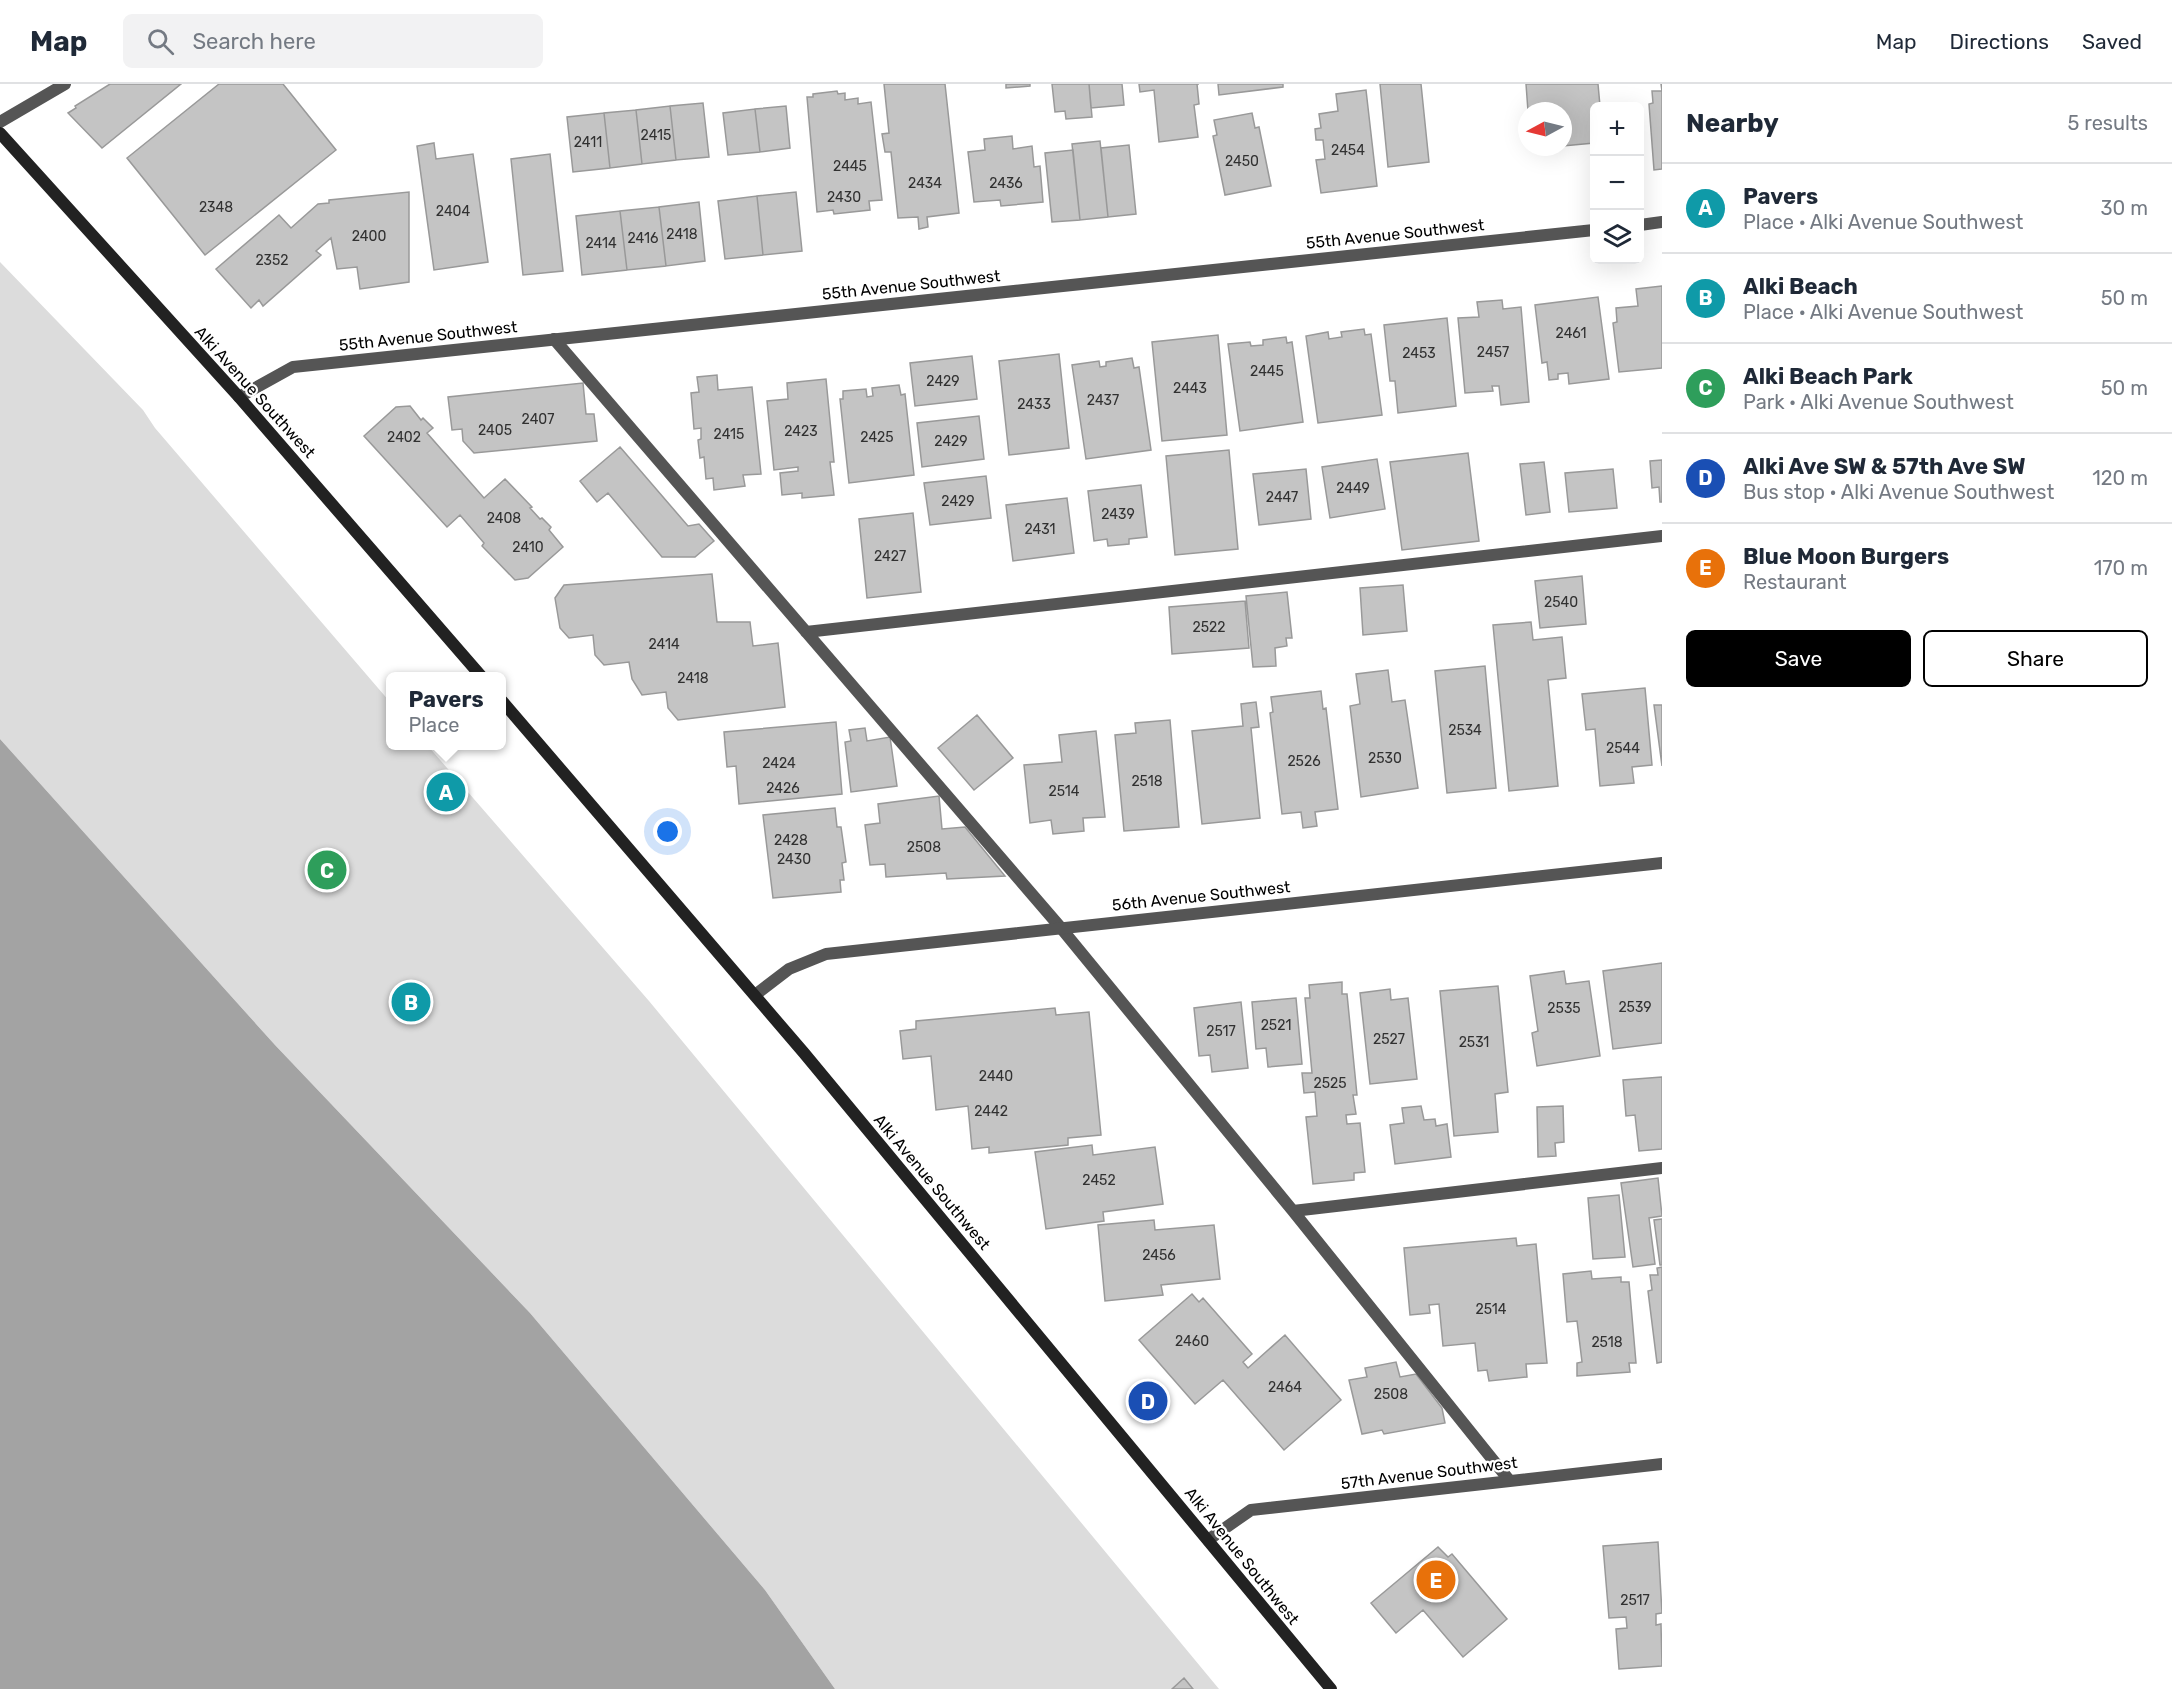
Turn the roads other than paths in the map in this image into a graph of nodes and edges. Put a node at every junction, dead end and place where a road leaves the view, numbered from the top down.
1 (65, 84) edge
2 (0, 122) edge
3 (0, 133) edge
4 (1662, 222) edge
5 (1644, 224) edge
6 (1590, 230) edge
7 (554, 339) junction
8 (239, 397) junction
9 (1662, 536) edge
10 (806, 632) junction
11 (478, 672) edge
12 (506, 707) edge
13 (1662, 863) edge
14 (1060, 928) junction
15 (755, 995) junction
16 (1662, 1168) edge
17 (1293, 1210) junction
18 (1662, 1464) edge
19 (1509, 1480) junction
20 (1209, 1540) junction
21 (1330, 1689) edge

1 - 2 street
3 - 8 main road, Alki Avenue Southwest
4 - 5 street
6 - 7 street, 55th Avenue Southwest
7 - 8 street, 55th Avenue Southwest
7 - 10 street
8 - 11 main road, Alki Avenue Southwest
9 - 10 street
10 - 14 street
12 - 15 main road, Alki Avenue Southwest
13 - 14 street, 56th Avenue Southwest
14 - 15 street, 56th Avenue Southwest
14 - 17 street
15 - 20 main road, Alki Avenue Southwest
16 - 17 street
17 - 19 street
18 - 19 street, 57th Avenue Southwest
19 - 20 street, 57th Avenue Southwest
20 - 21 main road, Alki Avenue Southwest

